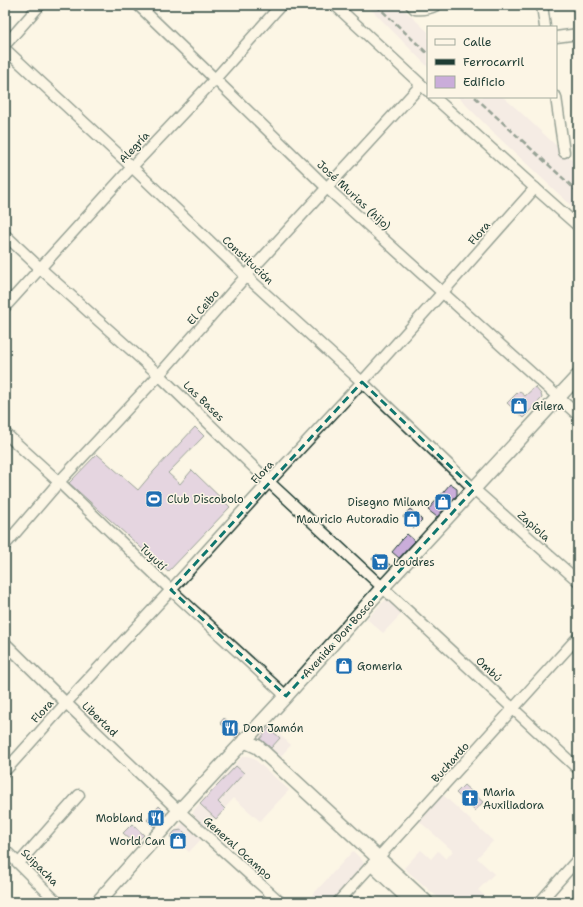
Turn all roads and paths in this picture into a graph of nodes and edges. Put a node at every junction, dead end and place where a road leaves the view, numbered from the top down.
1 (40, 5) edge
2 (138, 5) edge
3 (281, 5) edge
4 (335, 5) edge
5 (437, 5) edge
6 (542, 5) edge
7 (413, 7) edge
8 (545, 26) edge
9 (578, 34) edge
10 (557, 37) edge
11 (5, 44) edge
12 (5, 49) edge
13 (215, 79) junction
14 (424, 88) edge
15 (435, 98) edge
16 (556, 98) edge
17 (564, 152) dead end
18 (132, 167) junction
19 (327, 188) junction
20 (535, 188) junction
21 (578, 226) edge
22 (5, 235) edge
23 (40, 268) junction
24 (246, 276) junction
25 (442, 293) junction
26 (5, 306) edge
27 (159, 375) junction
28 (578, 376) edge
29 (362, 382) junction
30 (558, 397) junction
31 (578, 415) edge
32 (5, 433) edge
33 (59, 482) junction
34 (269, 482) junction
35 (474, 489) junction
36 (5, 545) edge
37 (578, 581) edge
38 (383, 587) junction
39 (171, 590) junction
40 (578, 637) edge
41 (5, 643) edge
42 (286, 696) junction
43 (66, 703) junction
44 (514, 709) junction
45 (245, 741) junction
46 (578, 769) edge
47 (5, 771) edge
48 (79, 795) dead end
49 (180, 811) junction
50 (5, 850) edge
51 (578, 859) edge
52 (375, 861) junction
53 (19, 863) junction
54 (58, 902) edge
55 (98, 902) edge
56 (280, 902) edge
57 (338, 902) edge
58 (412, 902) edge
59 (426, 902) edge
60 (540, 902) edge

1 - 11 street
2 - 13 street, José Murias (hijo)
3 - 13 street, Alegría
4 - 14 street
5 - 7 street
6 - 8 street
9 - 10 street
12 - 18 street, Constitución
13 - 18 street, Alegría
13 - 19 street, José Murias (hijo)
14 - 19 street, El Ceibo
15 - 20 street
16 - 17 street
18 - 23 street, Alegría
18 - 24 street, Constitución
19 - 24 street, El Ceibo
19 - 25 street, José Murias (hijo)
20 - 21 street
20 - 25 street, Flora
22 - 23 street, Las Bases
23 - 26 street, Alegría
23 - 27 street, Las Bases
24 - 27 street, El Ceibo
24 - 29 street, Constitución
25 - 29 street, Flora
25 - 30 street, José Murias (hijo)
27 - 33 street, El Ceibo
27 - 34 street, Las Bases
28 - 30 main road, Avenida Don Bosco
29 - 34 street, Flora
29 - 35 street, Constitución
30 - 31 street, José Murias (hijo)
30 - 35 main road, Avenida Don Bosco
32 - 33 street, Tuyutí
33 - 36 street, El Ceibo
33 - 39 street, Tuyutí
34 - 38 street, Las Bases
34 - 39 street, Flora
35 - 37 street, Zapiola
35 - 38 main road, Avenida Don Bosco
38 - 42 main road, Avenida Don Bosco
38 - 44 street, Ombú
39 - 42 street, Tuyutí
39 - 43 street, Flora
40 - 44 street, Buchardo
41 - 43 street, Libertad
42 - 45 main road, Avenida Don Bosco
43 - 47 street, Flora
43 - 49 street, Libertad
44 - 46 street, Ombú
44 - 52 street, Buchardo
45 - 49 main road, Avenida Don Bosco
45 - 52 main road
48 - 53 street
49 - 55 main road, Avenida Don Bosco
49 - 56 street, General Ocampo
50 - 53 street, Suipacha
51 - 60 street
52 - 57 street, Buchardo
52 - 58 main road
52 - 59 main road
53 - 54 street, Suipacha

